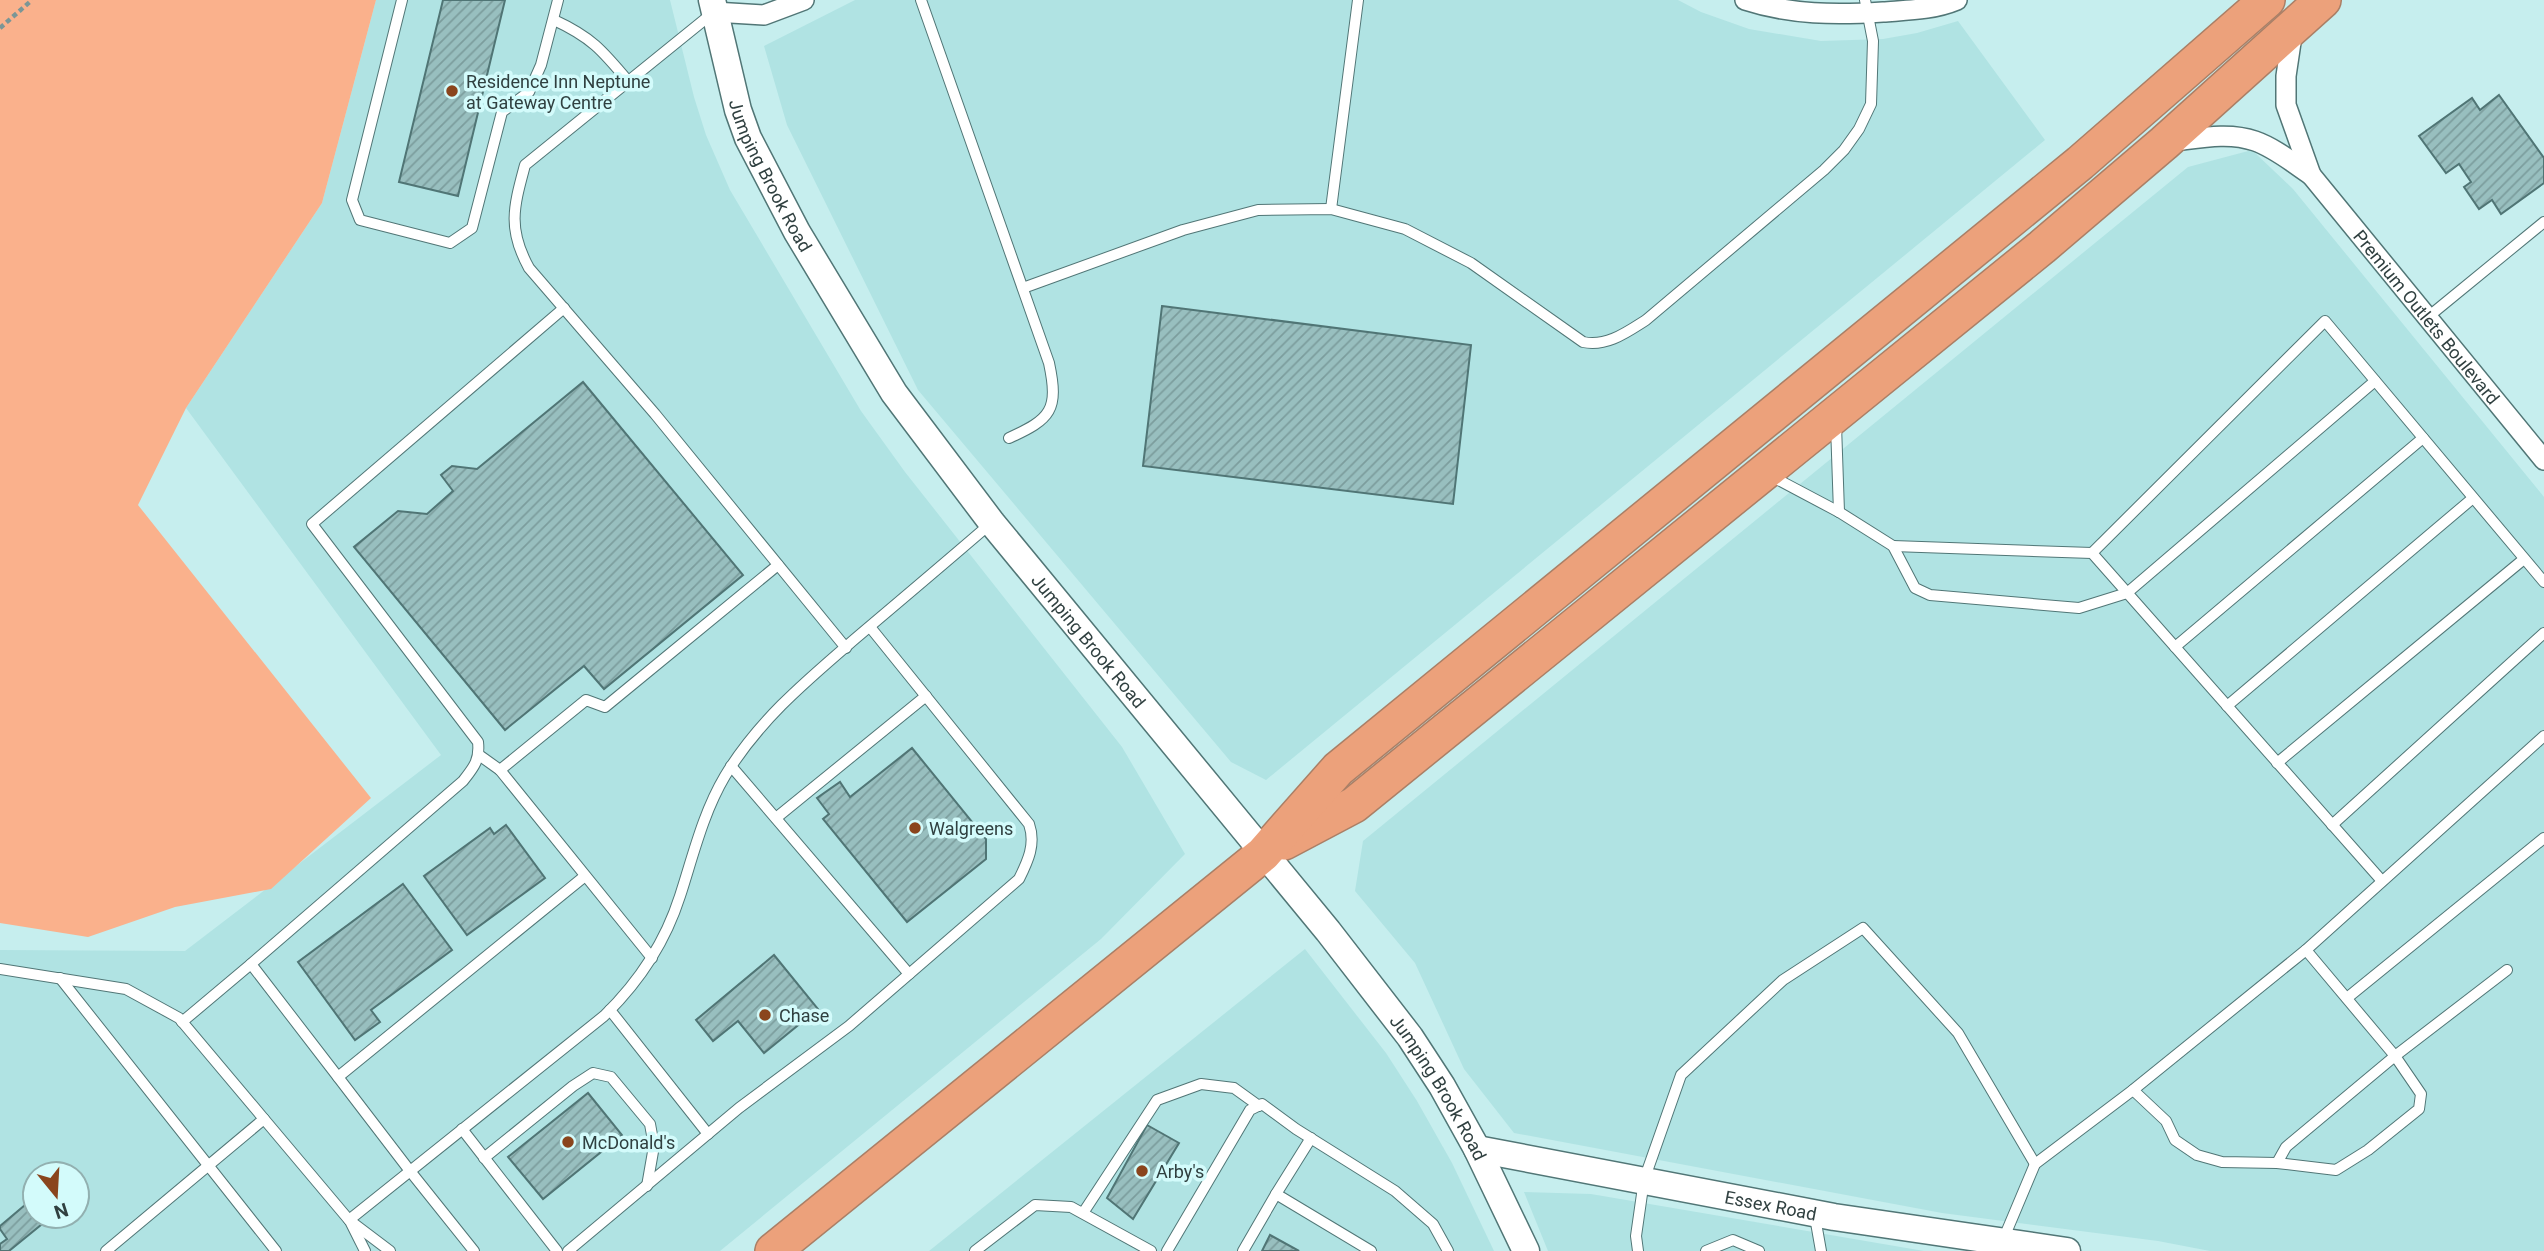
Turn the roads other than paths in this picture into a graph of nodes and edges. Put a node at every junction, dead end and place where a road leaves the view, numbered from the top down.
1 (402, 0) edge
2 (558, 0) edge
3 (804, 0) edge
4 (921, 0) edge
5 (1358, 0) edge
6 (1745, 0) edge
7 (1901, 0) edge
8 (1957, 0) edge
9 (2323, 0) edge
10 (2262, 3) edge
11 (718, 4) edge
12 (1866, 6) edge
13 (554, 20) junction
14 (2294, 28) junction
15 (628, 81) junction
16 (2164, 143) junction
17 (2311, 174) junction
18 (1331, 209) junction
19 (2544, 222) edge
20 (1023, 288) junction
21 (564, 308) junction
22 (2428, 317) junction
23 (2375, 381) junction
24 (1836, 415) junction
25 (1009, 438) dead end
26 (2423, 438) junction
27 (2544, 460) edge
28 (1765, 473) junction
29 (2473, 498) junction
30 (1839, 512) junction
31 (992, 523) junction
32 (1893, 546) junction
33 (2092, 553) junction
34 (2524, 559) junction
35 (778, 565) junction
36 (2544, 583) edge
37 (2127, 593) junction
38 (870, 627) junction
39 (2544, 633) edge
40 (2175, 647) junction
41 (846, 648) junction
42 (926, 696) junction
43 (2227, 706) junction
44 (2544, 736) edge
45 (479, 755) junction
46 (2277, 763) junction
47 (731, 766) junction
48 (500, 770) junction
49 (776, 818) junction
50 (2332, 825) junction
51 (2544, 838) edge
52 (1263, 854) junction
53 (585, 876) junction
54 (2382, 881) junction
55 (2306, 950) junction
56 (652, 958) junction
57 (251, 964) junction
58 (0, 969) edge
59 (2507, 970) dead end
60 (909, 974) junction
61 (60, 978) junction
62 (2347, 998) junction
63 (610, 1010) junction
64 (182, 1022) junction
65 (2395, 1056) junction
66 (338, 1077) junction
67 (2133, 1090) junction
68 (1259, 1105) junction
69 (264, 1119) junction
70 (462, 1129) junction
71 (708, 1134) junction
72 (1311, 1138) junction
73 (1477, 1149) junction
74 (484, 1158) junction
75 (2277, 1163) junction
76 (2035, 1164) junction
77 (209, 1166) junction
78 (410, 1171) junction
79 (1644, 1180) junction
80 (647, 1186) junction
81 (1276, 1194) junction
82 (1083, 1213) junction
83 (1814, 1213) junction
84 (349, 1220) junction
85 (2001, 1246) edge
86 (106, 1251) edge
87 (276, 1251) edge
88 (365, 1251) edge
89 (390, 1251) edge
90 (474, 1251) edge
91 (557, 1251) edge
92 (568, 1251) edge
93 (773, 1251) edge
94 (975, 1251) edge
95 (1151, 1251) edge
96 (1167, 1251) edge
97 (1243, 1251) edge
98 (1371, 1251) edge
99 (1448, 1251) edge
100 (1526, 1251) edge
101 (1638, 1251) edge
102 (1706, 1251) edge
103 (1759, 1251) edge
104 (1821, 1251) edge
105 (2067, 1251) edge

1 - 13 lane
2 - 13 lane
3 - 11 street
4 - 20 lane
5 - 18 lane
6 - 12 street
7 - 12 street
8 - 12 street
9 - 14 highway
10 - 52 highway
11 - 15 lane
11 - 31 street, Jumping Brook Road
12 - 18 lane
13 - 15 lane
14 - 16 highway
14 - 17 street, Premium Outlets Boulevard
15 - 21 lane
16 - 17 street, Premium Outlets Boulevard
16 - 24 highway
17 - 22 street, Premium Outlets Boulevard
18 - 20 lane
19 - 22 lane
20 - 25 lane
21 - 35 lane
21 - 45 lane
22 - 27 street, Premium Outlets Boulevard
23 - 26 lane
23 - 33 lane
23 - 37 lane
24 - 28 highway
24 - 30 lane
26 - 29 lane
26 - 40 lane
28 - 30 lane
28 - 52 highway
29 - 34 lane
29 - 43 lane
30 - 32 lane
31 - 38 lane
31 - 52 street, Jumping Brook Road
32 - 33 lane
32 - 37 lane
33 - 37 lane
34 - 36 lane
34 - 46 lane
35 - 41 lane
35 - 48 lane
37 - 40 lane
38 - 41 lane
38 - 42 lane
39 - 50 lane
40 - 43 lane
41 - 47 lane
42 - 49 lane
42 - 60 lane
43 - 46 lane
44 - 54 lane
45 - 48 lane
45 - 57 lane
46 - 50 lane
47 - 49 lane
47 - 56 lane
48 - 53 lane
49 - 60 lane
50 - 54 lane
51 - 62 lane
52 - 73 street, Jumping Brook Road
52 - 93 highway
53 - 56 lane
53 - 66 lane
54 - 55 lane
55 - 62 lane
55 - 67 lane
56 - 63 lane
57 - 64 lane
57 - 66 lane
58 - 61 lane
59 - 65 lane
60 - 71 lane
61 - 64 lane
61 - 77 lane
62 - 65 lane
63 - 70 lane
63 - 71 lane
64 - 69 lane
65 - 75 lane
65 - 75 lane
66 - 78 lane
67 - 75 lane
67 - 76 lane
68 - 72 lane
68 - 82 lane
68 - 96 lane
69 - 77 lane
69 - 84 lane
70 - 74 lane
70 - 78 lane
71 - 80 lane
72 - 81 lane
72 - 99 lane
73 - 79 street, Essex Road
73 - 100 street, Jumping Brook Road
74 - 80 lane
74 - 91 lane
76 - 79 lane
76 - 85 lane
77 - 86 lane
77 - 87 lane
78 - 84 lane
78 - 90 lane
79 - 83 street, Essex Road
79 - 101 lane
80 - 92 lane
81 - 97 lane
81 - 98 lane
82 - 94 lane
82 - 95 lane
83 - 85 street, Essex Road
83 - 104 lane
84 - 88 lane
84 - 89 lane
85 - 105 street, Essex Road
102 - 103 lane

